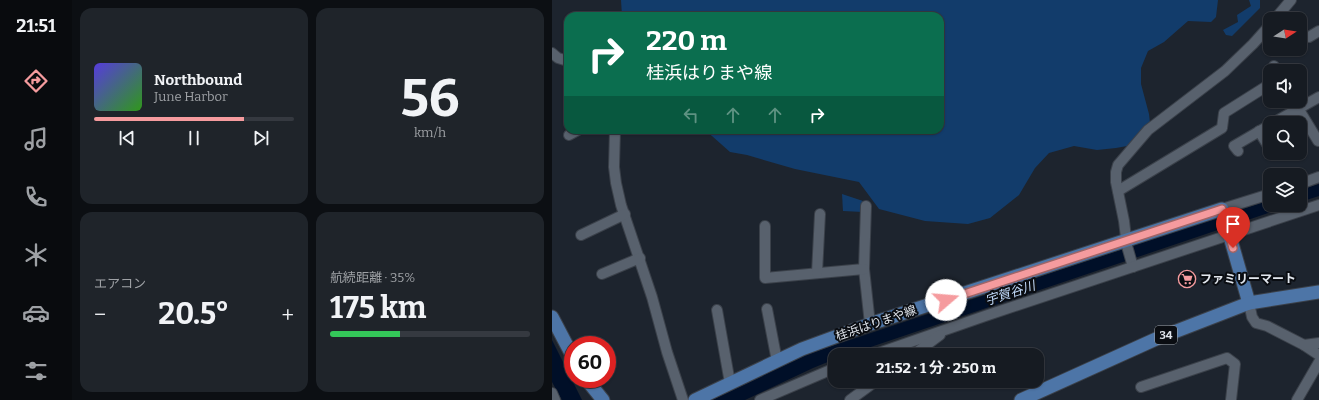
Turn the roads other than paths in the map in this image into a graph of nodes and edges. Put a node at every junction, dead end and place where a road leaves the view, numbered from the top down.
1 (1291, 0) edge
2 (1281, 12) edge
3 (1319, 31) edge
4 (1263, 33) edge
5 (1309, 37) dead end
6 (552, 53) edge
7 (564, 60) edge
8 (1263, 89) edge
9 (1319, 97) edge
10 (1307, 103) edge
11 (1298, 108) joint
12 (1285, 116) edge
13 (1263, 129) edge
14 (1259, 131) junction
15 (615, 134) edge
16 (1263, 138) edge
17 (1318, 141) dead end
18 (1238, 151) dead end
19 (1319, 177) edge
20 (1307, 181) edge
21 (1118, 191) junction
22 (1263, 197) edge
23 (866, 206) dead end
24 (1319, 206) edge
25 (1223, 212) junction
26 (624, 214) junction
27 (820, 214) dead end
28 (765, 226) dead end
29 (1229, 233) junction
30 (581, 235) dead end
31 (1127, 243) junction
32 (640, 258) junction
33 (1132, 263) junction
34 (864, 269) junction
35 (817, 273) junction
36 (602, 274) dead end
37 (1319, 292) edge
38 (1249, 303) junction
39 (767, 309) dead end
40 (717, 310) dead end
41 (552, 317) edge
42 (870, 324) junction
43 (950, 328) junction
44 (564, 340) edge
45 (1319, 344) edge
46 (1304, 345) junction
47 (893, 348) edge
48 (923, 348) edge
49 (1319, 355) edge
50 (777, 361) junction
51 (1319, 362) edge
52 (828, 371) edge
53 (730, 383) junction
54 (1141, 387) dead end
55 (593, 388) edge
56 (866, 388) edge
57 (552, 393) edge
58 (555, 400) edge
59 (603, 400) edge
60 (683, 400) edge
61 (695, 400) edge
62 (760, 400) edge
63 (850, 400) edge
64 (1021, 400) edge
65 (1231, 400) edge
66 (1296, 400) edge

1 - 2 street
3 - 5 street
4 - 21 street
6 - 7 street
8 - 21 street
9 - 10 street
11 - 12 street
11 - 17 street
13 - 14 street
14 - 16 street
14 - 18 street
15 - 26 street
19 - 20 street
21 - 31 street
22 - 25 street
23 - 34 street
24 - 29 street
25 - 29 main road
25 - 31 main road, 桂浜はりまや線
26 - 30 street
26 - 32 street
27 - 35 street
28 - 35 street
29 - 33 street
29 - 38 main road
31 - 33 street
31 - 42 main road, 桂浜はりまや線
32 - 36 street
32 - 60 street
33 - 43 street
34 - 35 street
34 - 42 street
37 - 38 main road, 34
38 - 46 street
38 - 64 main road, 34
39 - 50 street
40 - 53 street
41 - 44 main road
42 - 50 main road, 桂浜はりまや線
43 - 47 street
43 - 48 street
45 - 46 street
46 - 49 street
50 - 53 main road, 桂浜はりまや線
51 - 66 street
52 - 62 street
53 - 61 main road, 桂浜はりまや線
54 - 65 street
55 - 59 main road
56 - 63 street
57 - 58 street

